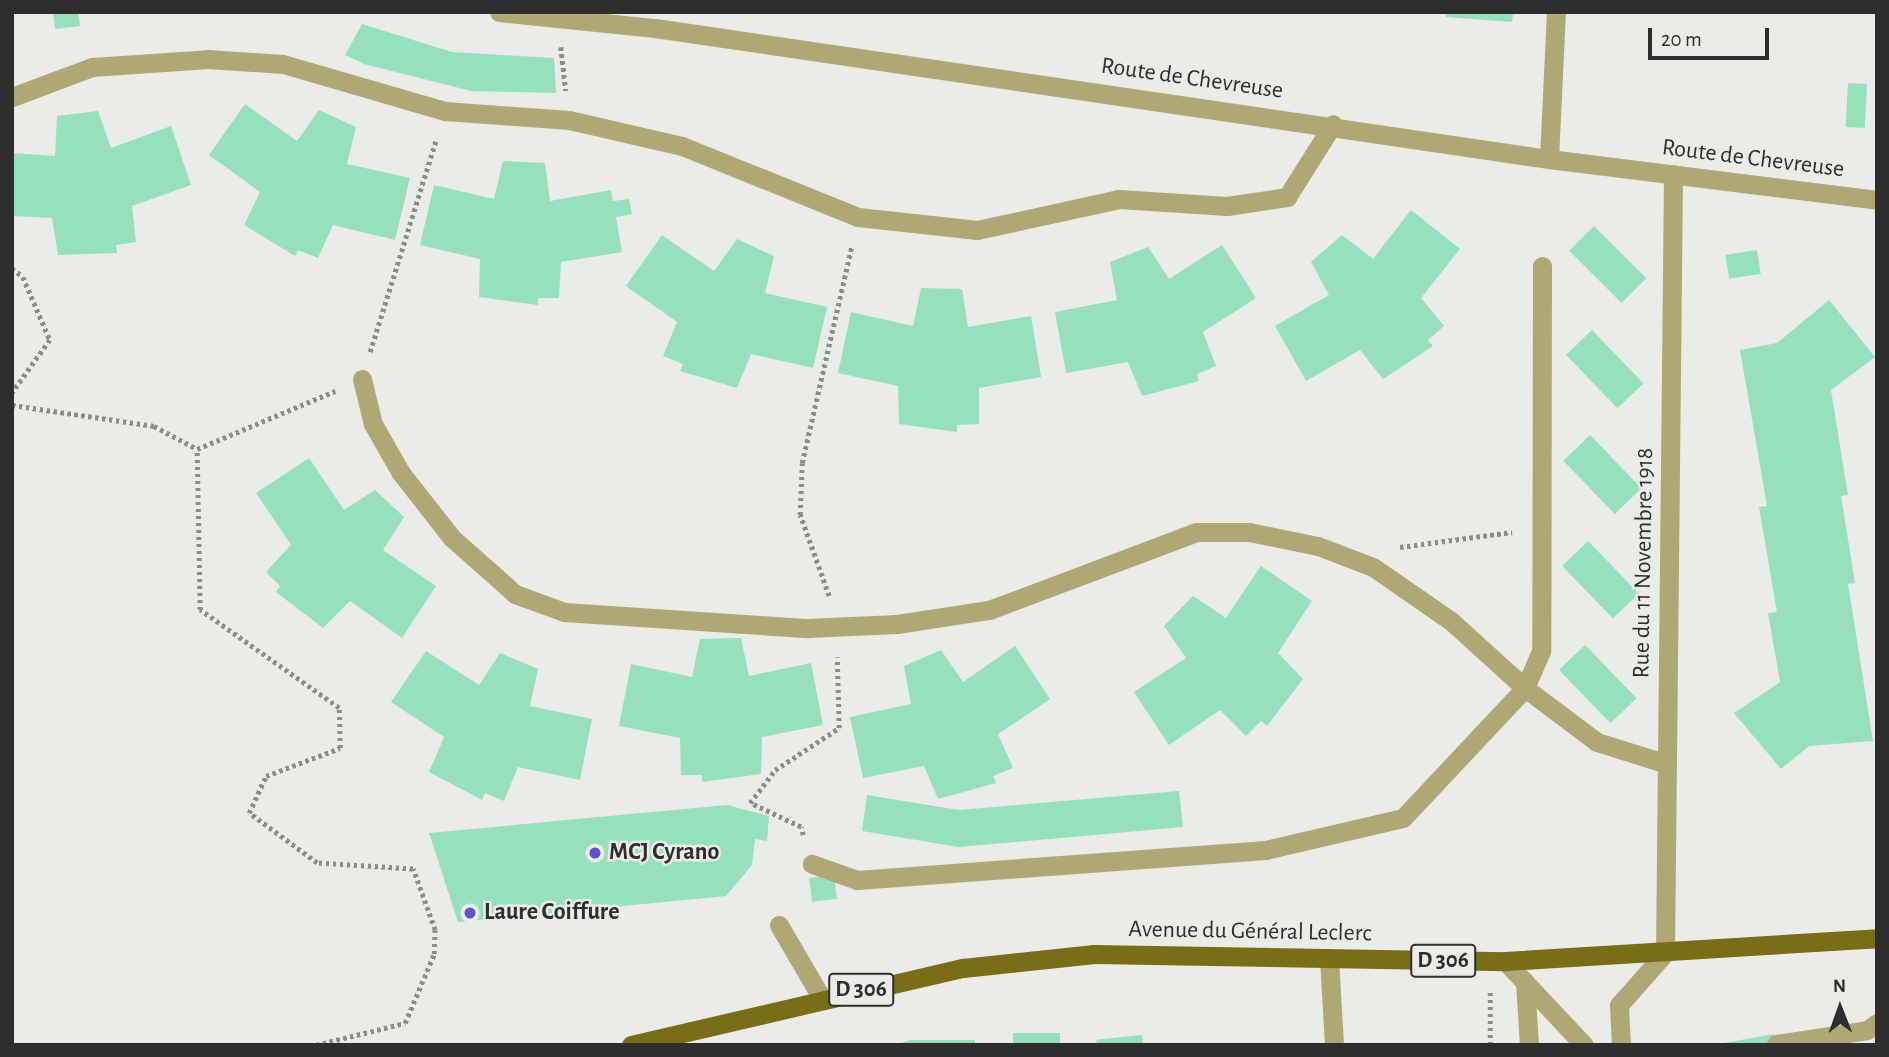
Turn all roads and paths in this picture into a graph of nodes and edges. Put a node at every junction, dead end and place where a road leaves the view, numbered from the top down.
1 (499, 12) edge
2 (1556, 12) edge
3 (558, 18) junction
4 (12, 97) edge
5 (445, 111) junction
6 (569, 120) junction
7 (1334, 124) junction
8 (1549, 159) junction
9 (1673, 174) junction
10 (1877, 200) edge
11 (858, 217) junction
12 (1542, 266) dead end
13 (12, 268) edge
14 (362, 379) junction
15 (12, 393) edge
16 (12, 405) edge
17 (197, 449) junction
18 (1540, 522) junction
19 (1393, 547) dead end
20 (831, 627) junction
21 (1525, 688) junction
22 (1667, 764) junction
23 (812, 864) joint
24 (779, 925) dead end
25 (1877, 938) edge
26 (1665, 953) junction
27 (1329, 958) junction
28 (1498, 961) junction
29 (1525, 982) junction
30 (822, 999) junction
31 (1870, 1032) edge
32 (1798, 1043) edge
33 (1776, 1044) edge
34 (316, 1045) edge
35 (631, 1045) edge
36 (1334, 1045) edge
37 (1490, 1045) edge
38 (1529, 1045) edge
39 (1584, 1045) edge
40 (1621, 1045) edge

1 - 3 street, Route de Chevreuse
2 - 8 street
3 - 6 path
3 - 7 street, Route de Chevreuse
4 - 5 street
5 - 6 street
5 - 14 path
6 - 11 street
7 - 8 street, Route de Chevreuse
7 - 11 street
8 - 9 street, Route de Chevreuse
9 - 10 street, Route de Chevreuse
9 - 22 street, Rue du 11 Novembre 1918
11 - 20 path
12 - 18 street
13 - 15 path
14 - 17 path
14 - 20 street
16 - 17 path
17 - 34 path
18 - 19 path
18 - 21 street
20 - 21 street
20 - 23 path
21 - 22 street
21 - 23 street
22 - 26 street, Rue du 11 Novembre 1918
24 - 30 street
25 - 26 main road, Avenue du Général Leclerc / D 306
26 - 28 main road, Avenue du Général Leclerc / D 306
26 - 40 street
27 - 28 main road, Avenue du Général Leclerc / D 306
27 - 30 main road, Avenue du Général Leclerc / D 306
27 - 36 street
28 - 29 street
28 - 37 path
29 - 38 street
29 - 39 street
30 - 35 main road, Avenue du Général Leclerc / D 306
31 - 32 street
32 - 33 street

